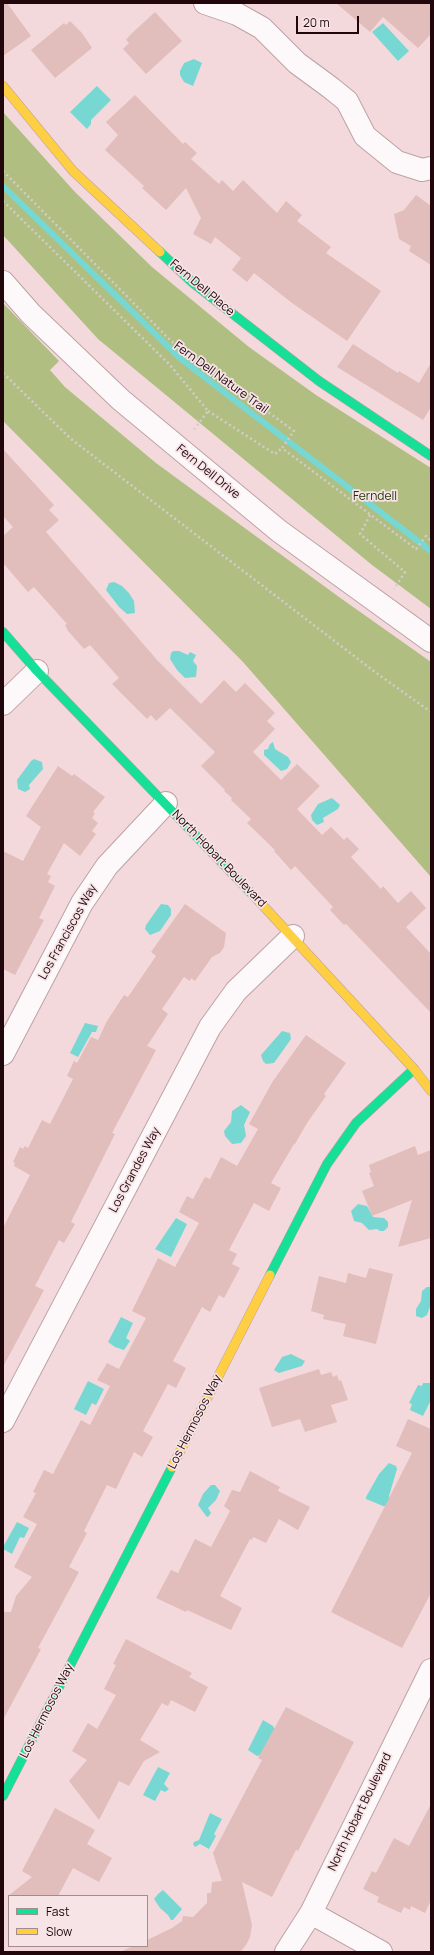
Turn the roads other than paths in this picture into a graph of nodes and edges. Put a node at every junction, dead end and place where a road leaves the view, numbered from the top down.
1 (205, 3) edge
2 (3, 86) edge
3 (431, 168) edge
4 (3, 282) edge
5 (431, 456) edge
6 (3, 632) edge
7 (431, 641) edge
8 (37, 671) junction
9 (3, 704) edge
10 (166, 803) junction
11 (293, 936) junction
12 (3, 1054) edge
13 (414, 1069) junction
14 (431, 1091) edge
15 (3, 1421) edge
16 (431, 1670) edge
17 (3, 1796) edge
18 (311, 1913) junction
19 (286, 1952) edge
20 (381, 1952) edge

1 - 3 street
2 - 5 street, Fern Dell Place
4 - 7 street, Fern Dell Drive
6 - 8 street, North Hobart Boulevard
8 - 9 street
8 - 10 street, North Hobart Boulevard
10 - 11 street, North Hobart Boulevard
10 - 12 street, Los Franciscos Way
11 - 13 street, North Hobart Boulevard
11 - 15 street, Los Grandes Way
13 - 14 street, North Hobart Boulevard
13 - 17 street, Los Hermosos Way
16 - 18 street, North Hobart Boulevard
18 - 19 street, North Hobart Boulevard
18 - 20 street

